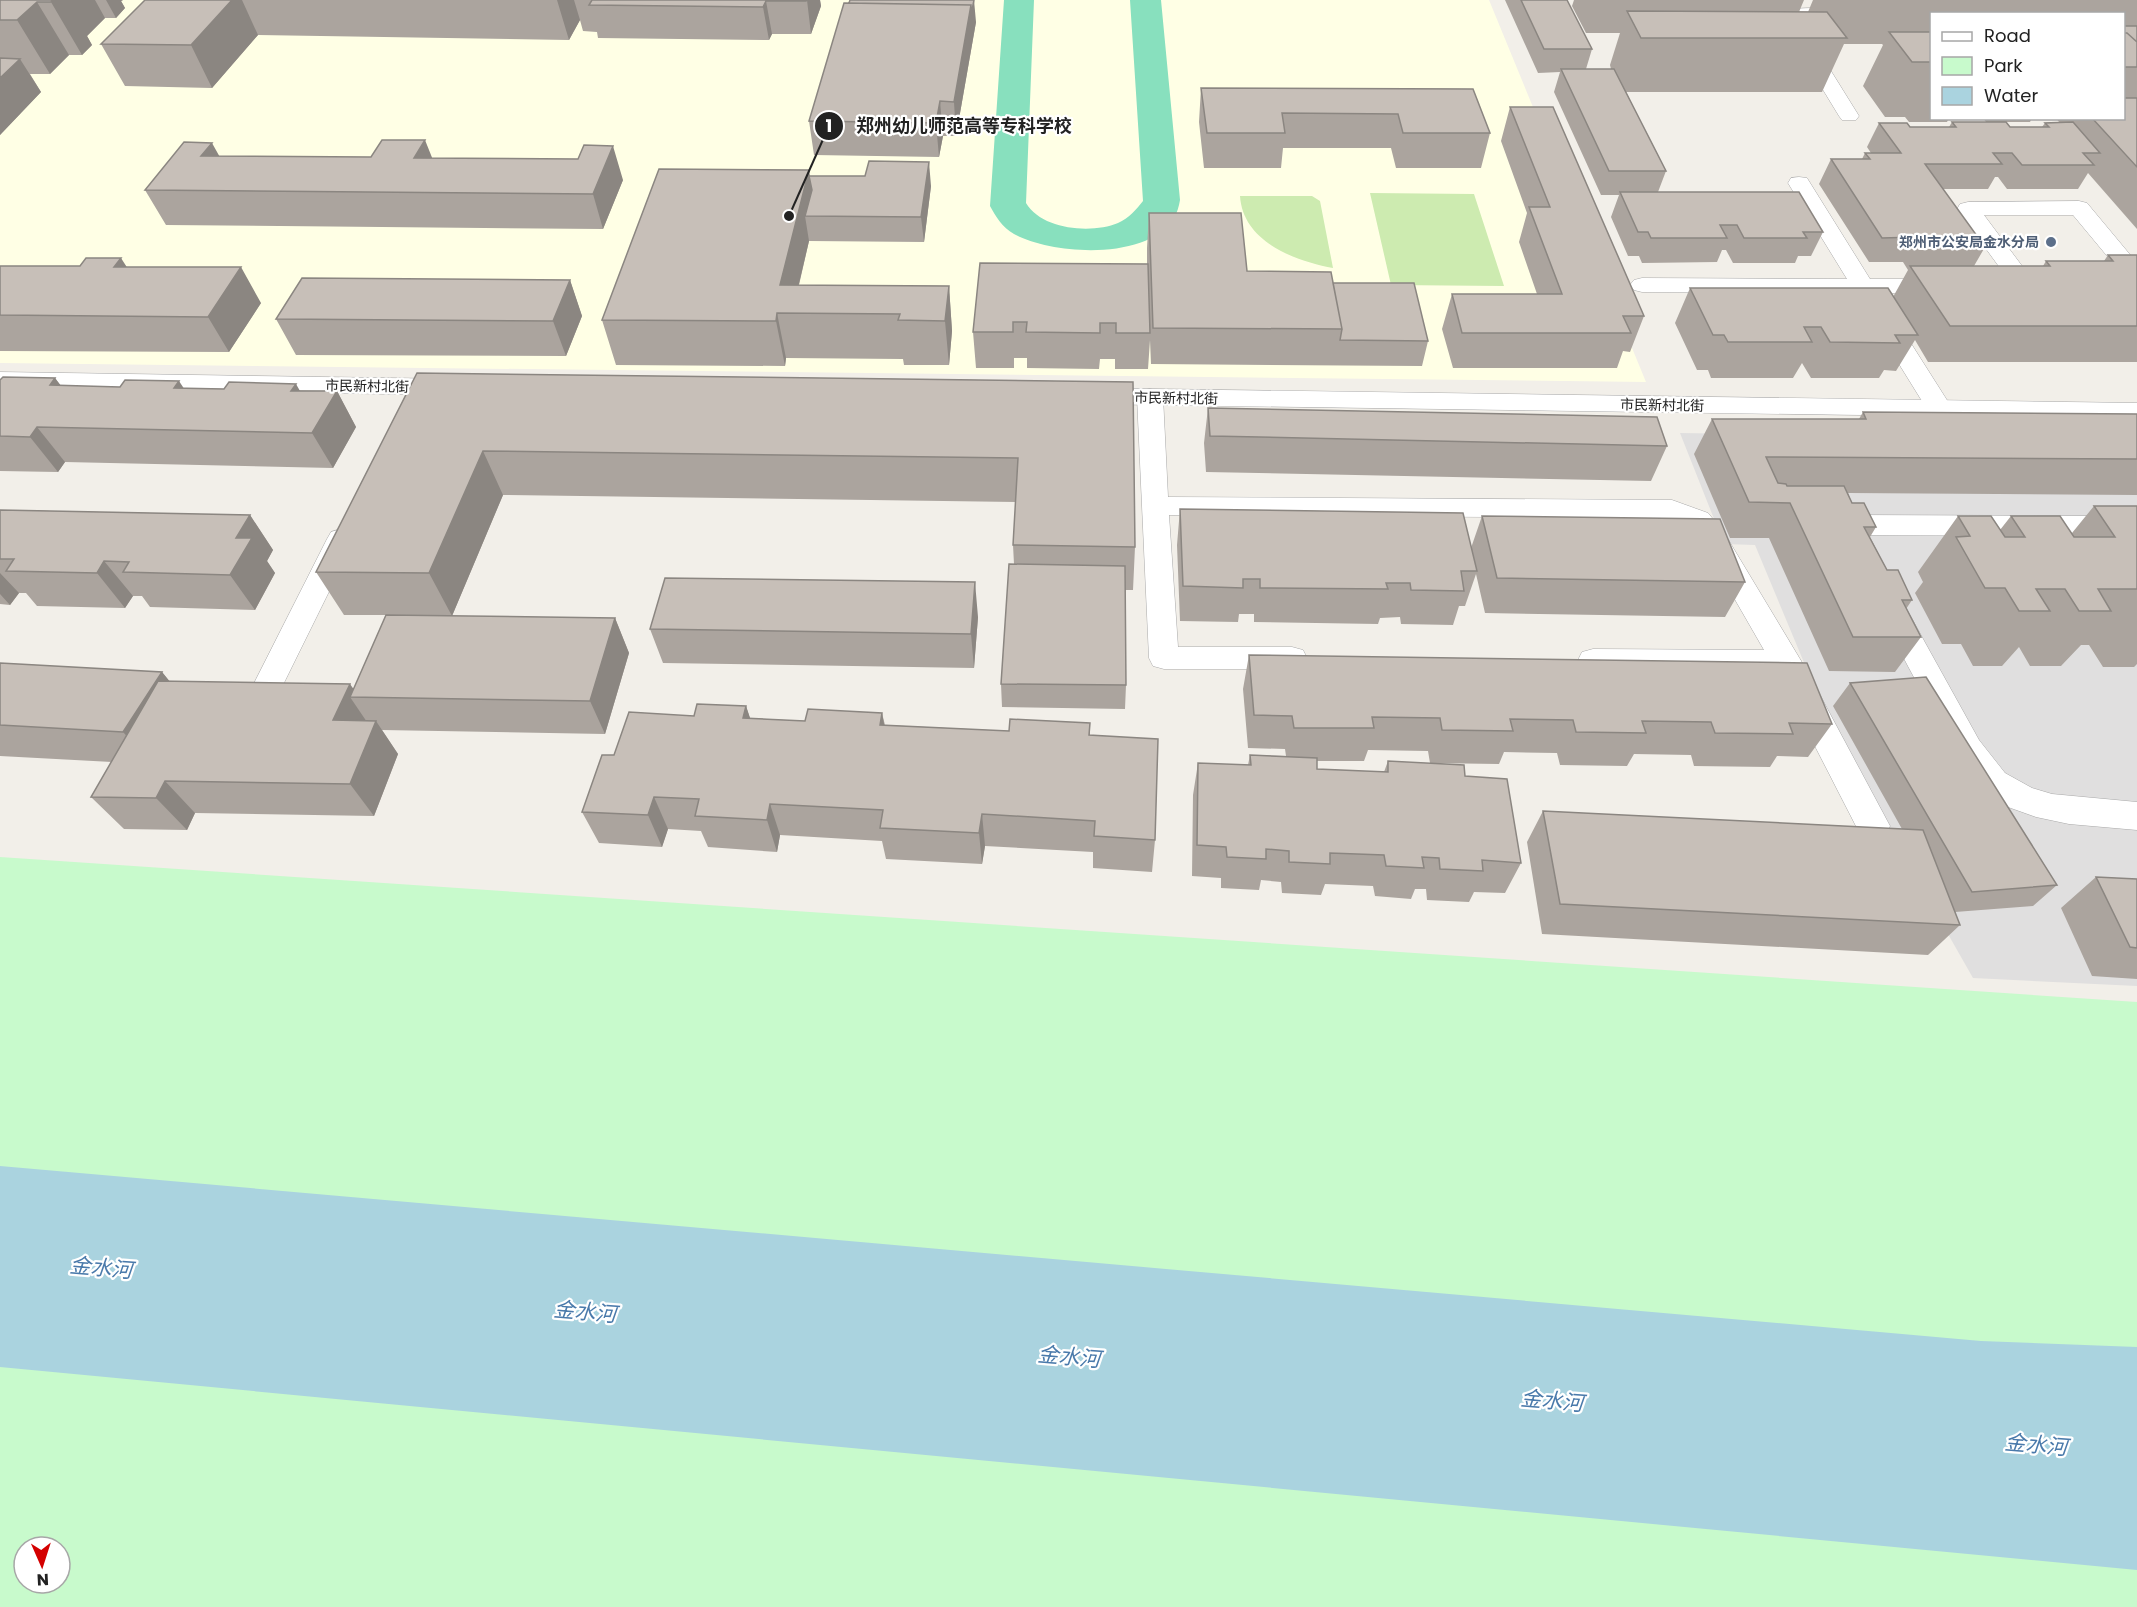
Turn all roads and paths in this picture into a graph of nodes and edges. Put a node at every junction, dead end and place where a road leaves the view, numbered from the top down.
1 (1873, 0) edge
2 (1849, 117) dead end
3 (1799, 183) dead end
4 (2017, 275) junction
5 (2040, 275) edge
6 (2111, 275) edge
7 (1642, 285) dead end
8 (1863, 286) junction
9 (1967, 286) edge
10 (1990, 286) edge
11 (0, 381) edge
12 (477, 387) edge
13 (1067, 396) edge
14 (1150, 397) junction
15 (1789, 407) junction
16 (1939, 408) junction
17 (2137, 411) edge
18 (1803, 436) edge
19 (1155, 506) junction
20 (354, 513) edge
21 (2137, 526) edge
22 (1865, 556) edge
23 (1881, 586) edge
24 (1319, 658) edge
25 (1570, 660) edge
26 (1786, 661) junction
27 (264, 693) edge
28 (2137, 816) edge
29 (1873, 826) edge

1 - 2 street
3 - 8 street
4 - 5 street
4 - 6 street
4 - 10 street
7 - 8 street
8 - 9 street
8 - 16 street
11 - 12 street, 市民新村北街
13 - 14 street, 市民新村北街
14 - 15 street, 市民新村北街
14 - 19 street
15 - 16 street, 市民新村北街
15 - 18 street
16 - 17 street, 市民新村北街
19 - 24 street
19 - 26 street
20 - 27 street
21 - 22 street
23 - 28 street
25 - 26 street
26 - 29 street

